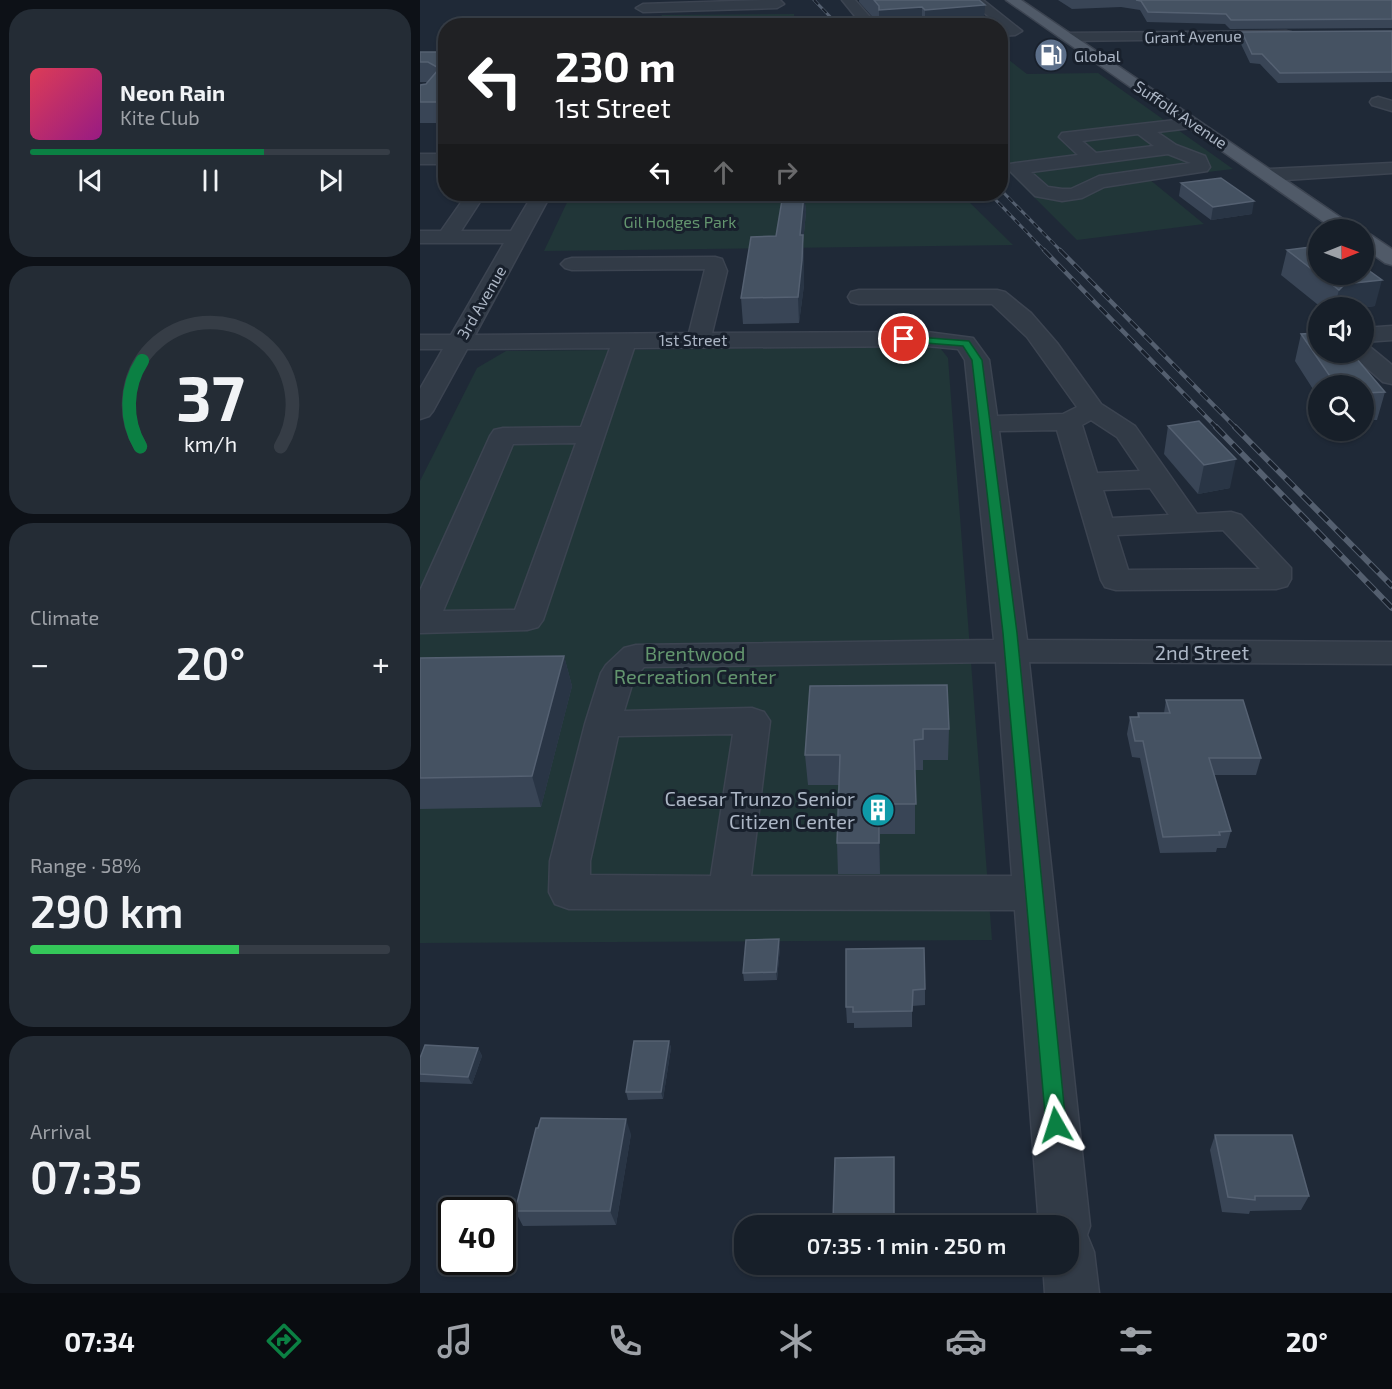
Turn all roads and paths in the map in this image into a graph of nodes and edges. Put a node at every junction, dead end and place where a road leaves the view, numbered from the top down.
1 (772, 0) edge
2 (848, 0) edge
3 (975, 0) edge
4 (1012, 0) edge
5 (698, 1) edge
6 (643, 7) edge
7 (864, 18) edge
8 (994, 18) edge
9 (1008, 31) edge
10 (1059, 32) junction
11 (1296, 35) edge
12 (1193, 123) junction
13 (1142, 129) junction
14 (1170, 148) junction
15 (420, 159) edge
16 (438, 159) edge
17 (1092, 159) junction
18 (1392, 168) edge
19 (1270, 174) junction
20 (420, 176) edge
21 (438, 176) edge
22 (471, 201) edge
23 (538, 201) edge
24 (1333, 219) edge
25 (420, 237) edge
26 (447, 237) junction
27 (518, 237) junction
28 (1374, 246) edge
29 (1390, 257) edge
30 (572, 264) dead end
31 (859, 297) dead end
32 (1392, 333) edge
33 (1374, 334) edge
34 (699, 339) junction
35 (625, 340) junction
36 (420, 342) edge
37 (458, 342) junction
38 (1374, 362) edge
39 (1392, 377) edge
40 (420, 411) edge
41 (1080, 416) junction
42 (985, 424) junction
43 (592, 435) junction
44 (1158, 479) junction
45 (1085, 482) junction
46 (1189, 523) junction
47 (1099, 527) junction
48 (421, 622) edge
49 (1012, 651) junction
50 (1392, 653) edge
51 (603, 724) junction
52 (728, 893) junction
53 (1035, 893) junction
54 (1064, 1215) edge
55 (1070, 1275) edge
56 (1072, 1293) edge

1 - 6 street
2 - 7 street
3 - 8 street
4 - 10 main road, Suffolk Avenue
5 - 6 street
9 - 10 street, Grant Avenue
10 - 11 street, Grant Avenue
10 - 12 main road, Suffolk Avenue
12 - 13 street
12 - 19 main road, Suffolk Avenue
13 - 14 street
13 - 17 street
14 - 17 street
14 - 17 street
15 - 16 street
18 - 19 street
19 - 24 main road, Suffolk Avenue
20 - 21 street
22 - 26 street
23 - 27 street, 3rd Avenue
25 - 26 street
26 - 27 street
27 - 37 street, 3rd Avenue
28 - 29 main road
30 - 34 street
31 - 41 street
32 - 33 street
34 - 35 street, 1st Street
34 - 42 street, 1st Street
35 - 37 street, 1st Street
35 - 43 street
36 - 37 street, 1st Street
37 - 40 street, 3rd Avenue
38 - 39 street
41 - 42 street
41 - 44 street
41 - 45 street
42 - 49 street
43 - 48 street
43 - 48 street
44 - 45 street
44 - 46 street
45 - 47 street
46 - 47 street
46 - 47 street
49 - 50 street, 2nd Street
49 - 51 street, 2nd Street
49 - 53 street
51 - 52 street
51 - 52 street, 2nd Street
52 - 53 street
53 - 54 street
55 - 56 street

